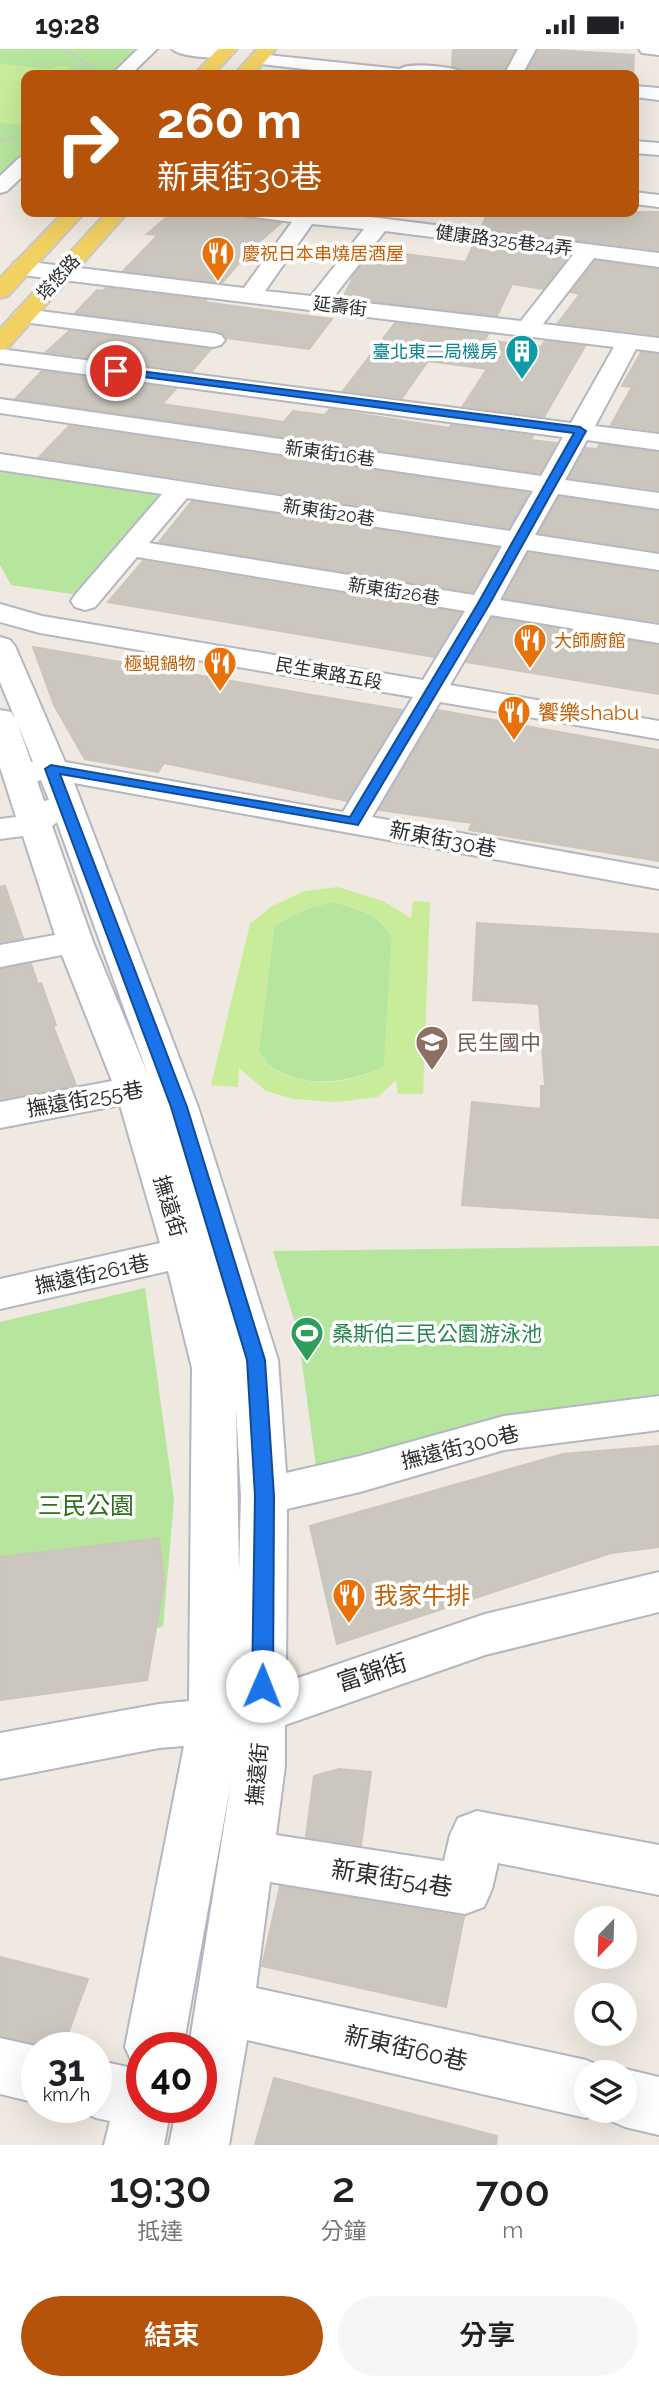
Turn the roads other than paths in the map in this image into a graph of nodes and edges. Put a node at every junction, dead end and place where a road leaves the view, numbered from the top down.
1 (148, 49) edge
2 (181, 49) edge
3 (315, 49) edge
4 (527, 49) edge
5 (648, 49) edge
6 (659, 50) edge
7 (226, 51) edge
8 (256, 66) edge
9 (411, 66) edge
10 (125, 70) edge
11 (208, 70) edge
12 (432, 70) edge
13 (516, 70) edge
14 (639, 92) edge
15 (659, 94) edge
16 (639, 147) edge
17 (659, 149) edge
18 (21, 167) edge
19 (0, 187) edge
20 (639, 199) edge
21 (659, 201) edge
22 (70, 217) edge
23 (113, 217) edge
24 (307, 217) edge
25 (330, 217) edge
26 (379, 224) junction
27 (589, 251) junction
28 (659, 260) edge
29 (22, 268) junction
30 (62, 273) junction
31 (0, 291) edge
32 (250, 296) junction
33 (317, 303) junction
34 (24, 316) junction
35 (527, 329) junction
36 (213, 340) dead end
37 (629, 341) junction
38 (0, 343) edge
39 (659, 345) edge
40 (0, 356) edge
41 (0, 406) edge
42 (580, 431) junction
43 (659, 442) edge
44 (0, 462) edge
45 (550, 485) junction
46 (180, 490) junction
47 (659, 501) edge
48 (519, 541) junction
49 (130, 548) junction
50 (659, 562) edge
51 (85, 601) dead end
52 (483, 605) junction
53 (0, 611) edge
54 (659, 634) edge
55 (0, 646) edge
56 (438, 681) junction
57 (659, 709) edge
58 (0, 719) edge
59 (659, 730) edge
60 (34, 799) edge
61 (354, 822) junction
62 (659, 879) edge
63 (75, 942) junction
64 (0, 956) edge
65 (152, 1087) junction
66 (0, 1115) edge
67 (184, 1253) junction
68 (0, 1294) edge
69 (659, 1413) edge
70 (264, 1496) junction
71 (659, 1592) edge
72 (237, 1716) junction
73 (0, 1756) edge
74 (248, 1853) junction
75 (659, 1870) edge
76 (225, 2008) junction
77 (157, 2032) edge
78 (0, 2066) edge
79 (21, 2071) edge
80 (574, 2086) edge
81 (637, 2101) edge
82 (659, 2106) edge
83 (139, 2123) edge
84 (134, 2145) edge
85 (199, 2145) edge

1 - 10 street
2 - 7 street
3 - 9 street
4 - 13 street
5 - 6 street
7 - 11 main road
8 - 9 street
9 - 12 street
14 - 15 street
16 - 17 street
18 - 19 street
20 - 21 street
22 - 29 main road, 塔悠路
23 - 30 main road, 塔悠路
24 - 32 street
25 - 26 street, 健康路325巷24弄
26 - 27 street, 健康路325巷24弄
26 - 33 street
27 - 28 street, 健康路325巷24弄
27 - 35 street
29 - 30 street, 延壽街
29 - 31 main road, 塔悠路
30 - 32 street, 延壽街
30 - 34 main road, 塔悠路
32 - 33 street, 延壽街
33 - 35 street, 延壽街
34 - 36 street
34 - 38 main road, 塔悠路
35 - 37 street, 延壽街
37 - 39 street, 延壽街
37 - 42 street
40 - 42 street
41 - 45 street, 新東街16巷
42 - 43 street
42 - 45 street
44 - 46 street, 新東街20巷
45 - 47 street, 新東街16巷
45 - 48 street
46 - 48 street, 新東街20巷
46 - 49 street
48 - 50 street, 新東街20巷
48 - 52 street
49 - 51 street
49 - 52 street, 新東街26巷
52 - 54 street, 新東街26巷
52 - 56 street
53 - 56 street, 民生東路五段
55 - 60 street, 撫遠街
56 - 57 street, 民生東路五段
56 - 59 street, 民生東路五段
56 - 61 street
58 - 60 street, 撫遠街
60 - 61 street, 新東街30巷
60 - 63 street, 撫遠街
60 - 65 street, 撫遠街
61 - 62 street, 新東街30巷
63 - 64 street
63 - 65 street, 撫遠街
65 - 66 street, 撫遠街255巷
65 - 67 street, 撫遠街
65 - 70 street, 撫遠街
67 - 68 street, 撫遠街261巷
67 - 72 street, 撫遠街
69 - 70 street, 撫遠街300巷
70 - 72 street, 撫遠街
71 - 72 street, 富錦街
72 - 73 street, 富錦街
72 - 74 street, 撫遠街
72 - 77 street, 撫遠街
74 - 75 street, 新東街54巷
74 - 76 street, 撫遠街
76 - 80 street, 新東街60巷
76 - 85 street, 撫遠街
78 - 79 street
81 - 82 street
83 - 84 street

